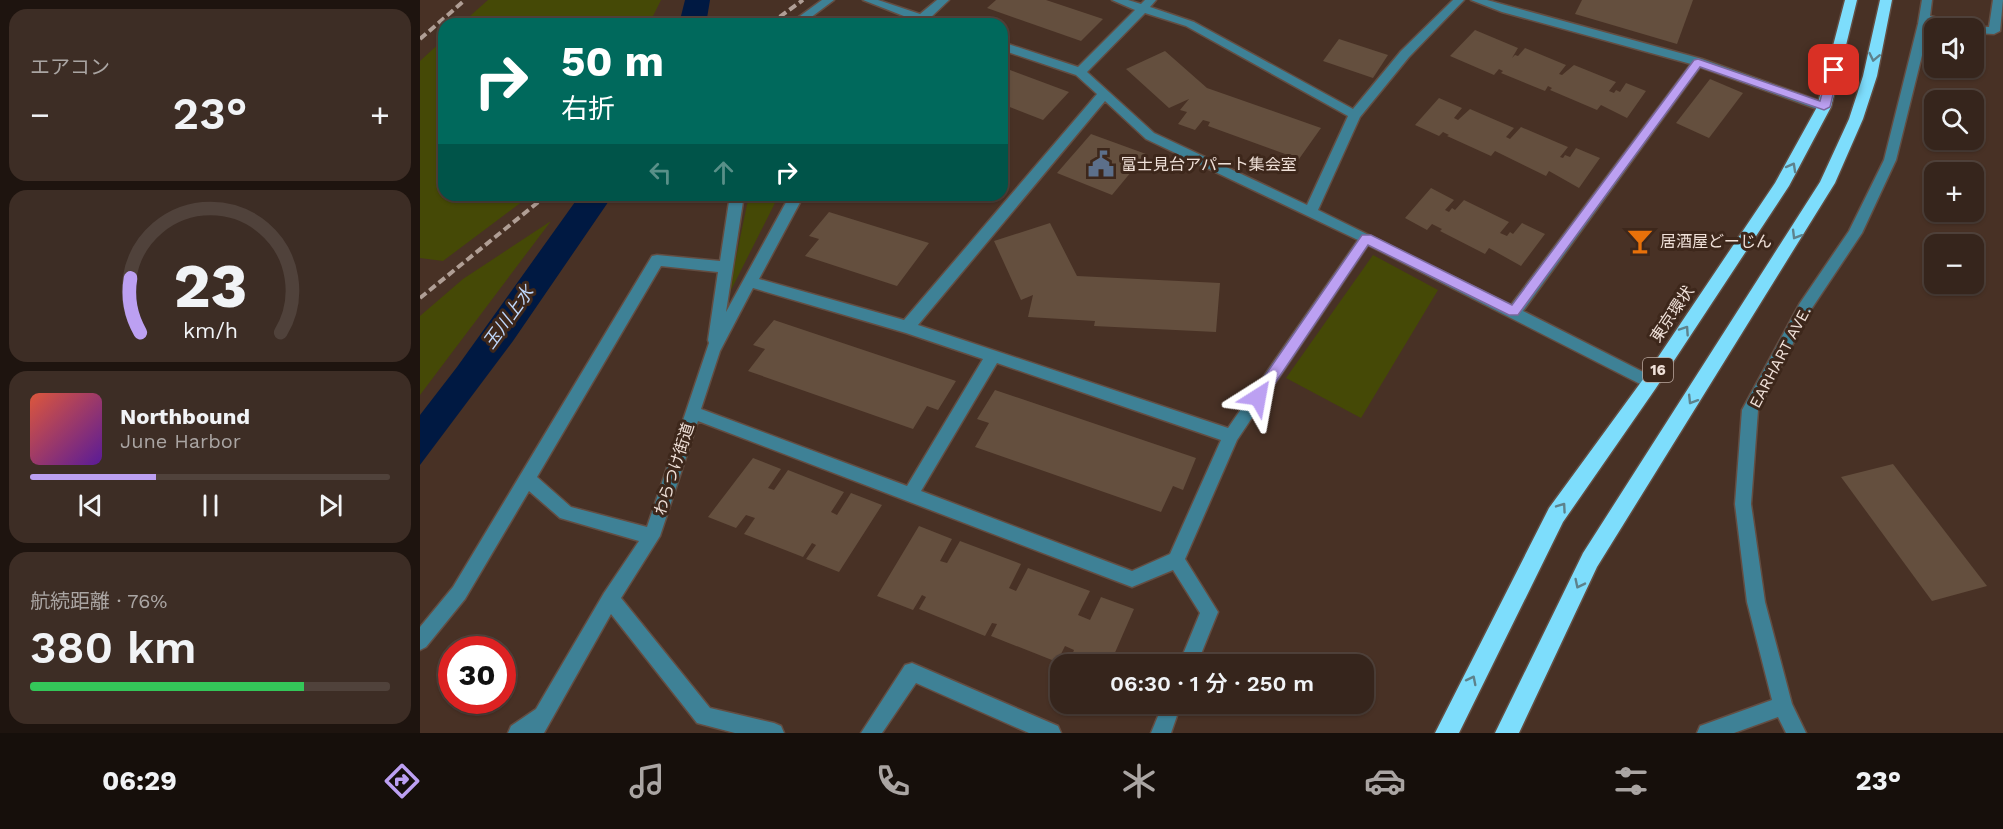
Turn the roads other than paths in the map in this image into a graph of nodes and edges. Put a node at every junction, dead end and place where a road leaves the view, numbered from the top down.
1 (829, 0) edge
2 (868, 0) edge
3 (944, 0) edge
4 (1117, 0) edge
5 (1459, 0) edge
6 (1476, 0) edge
7 (1851, 0) edge
8 (1886, 0) edge
9 (1927, 0) edge
10 (1998, 0) edge
11 (1147, 4) edge
12 (804, 18) edge
13 (912, 18) edge
14 (923, 18) edge
15 (1924, 18) joint
16 (1984, 30) edge
17 (1008, 48) edge
18 (1698, 62) junction
19 (1080, 72) junction
20 (1104, 94) junction
21 (1824, 107) junction
22 (1355, 115) junction
23 (736, 201) edge
24 (794, 201) edge
25 (1310, 212) junction
26 (1366, 238) junction
27 (725, 267) junction
28 (750, 282) junction
29 (1514, 312) junction
30 (907, 327) junction
31 (713, 350) junction
32 (993, 356) junction
33 (1650, 383) junction
34 (692, 412) junction
35 (1231, 436) junction
36 (527, 479) junction
37 (910, 495) junction
38 (652, 536) junction
39 (1176, 560) junction
40 (610, 599) junction
41 (420, 641) edge
42 (1192, 654) edge
43 (1783, 706) junction
44 (545, 713) junction
45 (1168, 714) edge
46 (518, 733) edge
47 (533, 733) edge
48 (774, 733) edge
49 (871, 733) edge
50 (1051, 733) edge
51 (1161, 733) edge
52 (1447, 733) edge
53 (1507, 733) edge
54 (1707, 733) edge
55 (1796, 733) edge

1 - 12 street
2 - 13 street
3 - 14 street
4 - 11 street
5 - 22 street
6 - 18 street
7 - 21 highway, 東京環状 / 16
8 -> 53 highway
9 - 15 street, EARHART AVE.
10 - 16 street
11 - 19 street
11 - 22 street
15 - 43 street, EARHART AVE.
17 - 19 street
18 - 21 street
18 - 29 street
19 - 20 street
20 - 25 street
20 - 30 street
33 -> 21 highway, 東京環状 / 16
22 - 25 street
23 - 27 street
24 - 28 street, わらつけ街道
25 - 26 street
26 - 29 street
26 - 35 street
27 - 31 street
27 - 36 street
28 - 30 street
28 - 31 street, わらつけ街道
29 - 33 street
30 - 32 street
31 - 34 street, わらつけ街道
32 - 35 street
32 - 37 street
52 -> 33 highway, 東京環状 / 16
34 - 37 street
34 - 38 street, わらつけ街道
35 - 39 street
36 - 38 street
36 - 41 street
37 - 39 street
38 - 40 street, わらつけ街道
39 - 42 street
40 - 44 street, わらつけ街道
40 - 48 street
43 - 54 street
43 - 55 street, EARHART AVE.
44 - 46 street
44 - 47 street, わらつけ街道
45 - 51 street
49 - 50 street

